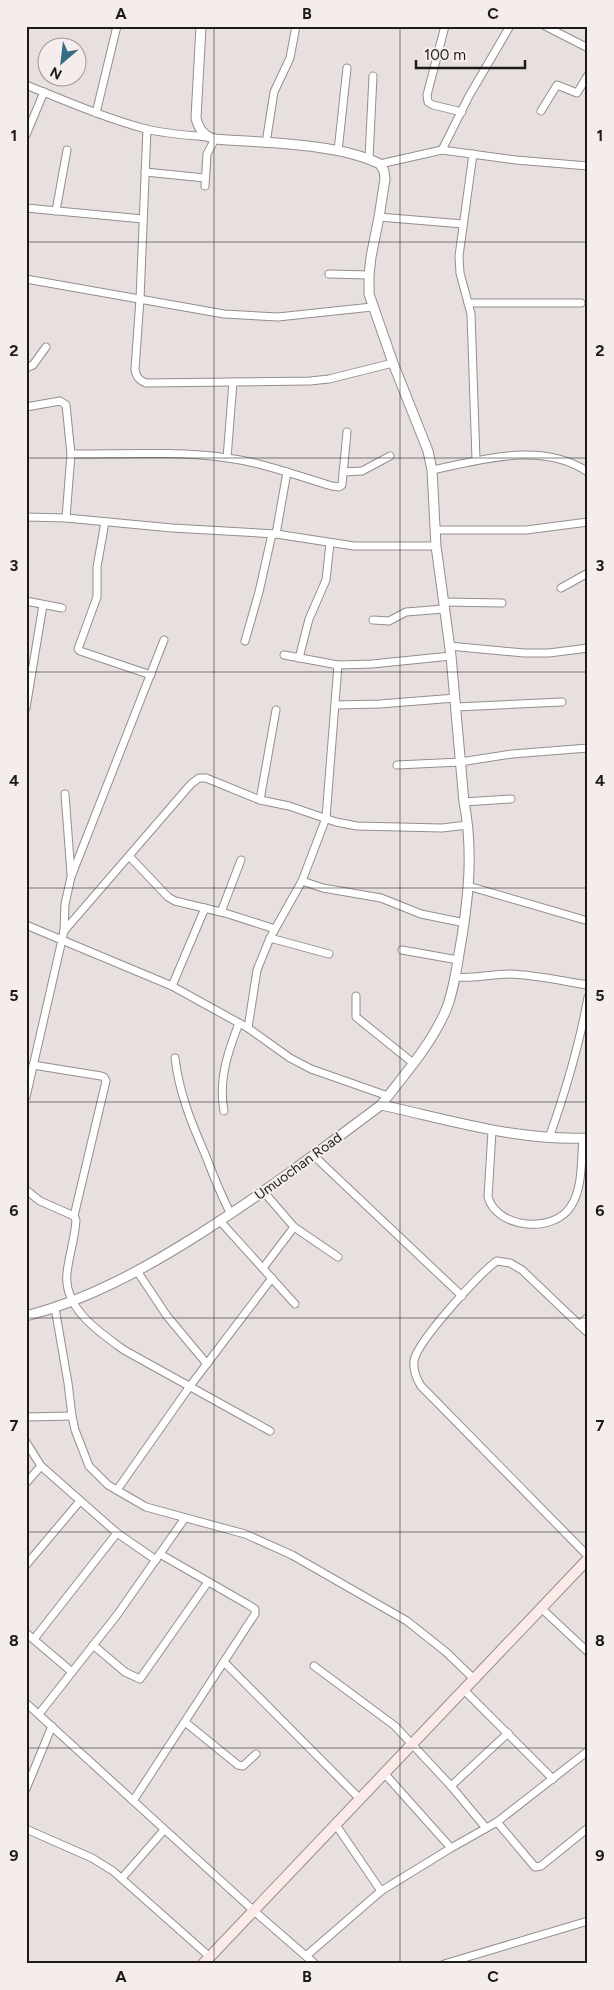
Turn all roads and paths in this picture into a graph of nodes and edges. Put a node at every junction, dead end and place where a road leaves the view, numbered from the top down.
1 (117, 26) edge
2 (201, 26) edge
3 (296, 26) edge
4 (445, 26) edge
5 (510, 26) edge
6 (545, 26) edge
7 (588, 48) edge
8 (347, 68) dead end
9 (588, 75) edge
10 (373, 76) dead end
11 (26, 85) edge
12 (44, 92) junction
13 (541, 110) dead end
14 (462, 112) junction
15 (96, 113) junction
16 (147, 129) junction
17 (26, 135) edge
18 (211, 138) junction
19 (266, 143) junction
20 (67, 150) dead end
21 (442, 150) junction
22 (338, 151) junction
23 (473, 154) junction
24 (369, 158) junction
25 (380, 164) junction
26 (588, 166) edge
27 (145, 172) junction
28 (26, 208) edge
29 (56, 211) junction
30 (380, 218) junction
31 (143, 219) junction
32 (463, 224) junction
33 (329, 274) dead end
34 (369, 275) junction
35 (26, 279) edge
36 (140, 298) junction
37 (468, 303) junction
38 (581, 303) dead end
39 (372, 307) junction
40 (46, 347) dead end
41 (393, 363) junction
42 (26, 368) edge
43 (233, 382) junction
44 (26, 408) edge
45 (347, 432) dead end
46 (72, 454) junction
47 (390, 456) dead end
48 (227, 458) junction
49 (476, 460) junction
50 (432, 470) junction
51 (287, 472) junction
52 (343, 472) junction
53 (588, 472) edge
54 (26, 517) edge
55 (66, 518) junction
56 (105, 522) junction
57 (588, 522) edge
58 (436, 530) junction
59 (274, 534) junction
60 (330, 543) junction
61 (436, 546) junction
62 (588, 573) edge
63 (560, 588) dead end
64 (26, 601) edge
65 (502, 603) dead end
66 (43, 604) junction
67 (444, 605) junction
68 (62, 608) dead end
69 (373, 620) dead end
70 (164, 640) dead end
71 (245, 641) dead end
72 (449, 646) junction
73 (588, 648) edge
74 (284, 655) dead end
75 (451, 656) junction
76 (299, 658) junction
77 (338, 664) junction
78 (151, 675) junction
79 (455, 702) junction
80 (562, 702) dead end
81 (335, 705) junction
82 (26, 708) edge
83 (276, 710) dead end
84 (588, 748) edge
85 (460, 762) junction
86 (397, 765) dead end
87 (65, 794) dead end
88 (511, 799) dead end
89 (260, 800) junction
90 (464, 802) junction
91 (326, 818) junction
92 (468, 825) junction
93 (130, 857) junction
94 (241, 860) dead end
95 (71, 877) junction
96 (302, 881) junction
97 (468, 886) junction
98 (205, 908) junction
99 (221, 912) junction
100 (588, 921) edge
101 (465, 923) junction
102 (26, 925) edge
103 (275, 929) junction
104 (64, 931) junction
105 (270, 938) junction
106 (61, 939) junction
107 (402, 950) dead end
108 (329, 954) dead end
109 (458, 960) junction
110 (455, 977) junction
111 (172, 986) junction
112 (588, 986) edge
113 (356, 996) dead end
114 (588, 996) edge
115 (239, 1023) junction
116 (248, 1028) junction
117 (175, 1058) dead end
118 (413, 1063) junction
119 (34, 1065) junction
120 (388, 1096) junction
121 (26, 1097) edge
122 (381, 1105) junction
123 (224, 1111) dead end
124 (492, 1131) junction
125 (549, 1138) junction
126 (585, 1138) edge
127 (313, 1155) junction
128 (26, 1190) edge
129 (263, 1191) junction
130 (231, 1214) junction
131 (74, 1216) junction
132 (220, 1221) junction
133 (294, 1227) junction
134 (338, 1257) dead end
135 (263, 1268) junction
136 (137, 1271) junction
137 (272, 1278) junction
138 (462, 1296) junction
139 (71, 1301) junction
140 (295, 1304) dead end
141 (55, 1308) junction
142 (26, 1316) edge
143 (588, 1317) edge
144 (579, 1325) junction
145 (588, 1333) edge
146 (207, 1364) junction
147 (190, 1386) junction
148 (72, 1416) junction
149 (26, 1417) edge
150 (270, 1431) dead end
151 (26, 1442) edge
152 (41, 1466) junction
153 (26, 1483) edge
154 (116, 1490) junction
155 (80, 1501) junction
156 (185, 1518) junction
157 (118, 1533) junction
158 (160, 1554) junction
159 (588, 1558) edge
160 (156, 1560) junction
161 (26, 1564) edge
162 (208, 1582) junction
163 (542, 1608) junction
164 (26, 1633) edge
165 (34, 1639) junction
166 (93, 1646) junction
167 (588, 1652) edge
168 (224, 1662) junction
169 (314, 1666) dead end
170 (72, 1672) junction
171 (474, 1679) junction
172 (464, 1690) junction
173 (26, 1703) edge
174 (39, 1714) junction
175 (185, 1722) junction
176 (52, 1726) junction
177 (508, 1733) junction
178 (412, 1744) junction
179 (588, 1750) edge
180 (256, 1754) dead end
181 (384, 1774) junction
182 (553, 1780) junction
183 (452, 1786) junction
184 (26, 1790) edge
185 (360, 1799) junction
186 (133, 1801) junction
187 (498, 1822) junction
188 (336, 1825) junction
189 (486, 1828) junction
190 (588, 1828) edge
191 (26, 1829) edge
192 (164, 1830) junction
193 (451, 1848) junction
194 (122, 1878) junction
195 (381, 1891) junction
196 (254, 1911) junction
197 (588, 1921) edge
198 (306, 1956) junction
199 (206, 1960) edge
200 (447, 1963) edge
201 (315, 1964) edge

1 - 15 street
2 - 18 street
3 - 19 street
4 - 14 street
5 - 14 street
6 - 7 street
8 - 22 street
9 - 13 street
10 - 24 street
11 - 12 street
12 - 15 street
12 - 17 street
14 - 21 street
15 - 16 street
16 - 18 street
16 - 27 street
18 - 19 street
18 - 27 street
19 - 22 street
20 - 29 street
21 - 23 street
21 - 25 street
22 - 24 street
23 - 26 street
23 - 32 street
24 - 25 street
25 - 30 street, Umuochan Road
27 - 31 street
28 - 29 street
29 - 31 street
30 - 32 street
30 - 34 street, Umuochan Road
31 - 36 street
32 - 37 street
33 - 34 street
34 - 39 street, Umuochan Road
35 - 36 street
36 - 39 street
36 - 43 street
37 - 38 street
37 - 49 street
39 - 41 street, Umuochan Road
40 - 42 street
41 - 43 street
41 - 50 street, Umuochan Road
43 - 48 street
44 - 46 street
45 - 52 street
46 - 48 street
46 - 55 street
47 - 52 street
48 - 51 street
49 - 50 street
49 - 53 street
50 - 58 street, Umuochan Road
51 - 52 street
51 - 59 street
54 - 55 street
55 - 56 street
56 - 59 street
56 - 78 street
57 - 58 street
58 - 61 street, Umuochan Road
59 - 60 street
59 - 71 street
60 - 61 street
60 - 76 street
61 - 67 street, Umuochan Road
62 - 63 street
64 - 66 street
65 - 67 street
66 - 68 street
66 - 82 street
67 - 69 street
67 - 72 street, Umuochan Road
70 - 78 street
72 - 73 street
72 - 75 street, Umuochan Road
74 - 76 street
75 - 77 street
75 - 79 street, Umuochan Road
76 - 77 street
77 - 81 street
78 - 95 street
79 - 80 street
79 - 81 street
79 - 85 street, Umuochan Road
81 - 91 street
83 - 89 street
84 - 85 street
85 - 86 street
85 - 90 street, Umuochan Road
87 - 95 street
88 - 90 street
89 - 91 street
89 - 93 street
90 - 92 street, Umuochan Road
91 - 92 street
91 - 96 street
92 - 97 street, Umuochan Road
93 - 98 street
93 - 104 street
94 - 99 street
95 - 104 street
96 - 101 street
96 - 103 street
97 - 100 street
97 - 101 street, Umuochan Road
98 - 99 street
98 - 111 street
99 - 103 street
101 - 109 street, Umuochan Road
102 - 106 street
103 - 105 street
104 - 106 street
105 - 108 street
105 - 116 street
106 - 111 street
106 - 119 street
107 - 109 street
109 - 110 street, Umuochan Road
110 - 112 street
110 - 118 street, Umuochan Road
111 - 115 street
113 - 118 street
114 - 125 street
115 - 116 street
115 - 123 street
116 - 120 street
117 - 130 street
118 - 120 street, Umuochan Road
119 - 121 street
119 - 131 street
120 - 122 street, Umuochan Road
122 - 124 street
122 - 127 street, Umuochan Road
124 - 125 street
124 - 126 street
125 - 126 street
127 - 129 street, Umuochan Road
127 - 138 street
128 - 131 street
129 - 130 street, Umuochan Road
129 - 133 street
130 - 132 street, Umuochan Road
131 - 139 street
132 - 135 street
132 - 136 street, Umuochan Road
133 - 134 street
133 - 135 street
135 - 137 street
136 - 139 street, Umuochan Road
136 - 146 street
137 - 140 street
137 - 146 street
138 - 144 street
138 - 159 street
139 - 141 street, Umuochan Road
139 - 147 street
141 - 142 street, Umuochan Road
141 - 148 street
143 - 144 street
144 - 145 street
146 - 147 street
147 - 150 street
147 - 154 street
148 - 149 street
148 - 154 street
151 - 152 street
152 - 153 street
152 - 155 street
154 - 156 street
155 - 157 street
155 - 161 street
156 - 158 street
156 - 171 street
157 - 160 street
157 - 165 street
158 - 160 street
158 - 162 street
159 - 163 main road
160 - 166 street
162 - 166 street
162 - 168 street
163 - 167 street
163 - 171 main road
164 - 165 street
165 - 170 street
166 - 170 street
168 - 175 street
168 - 185 street
169 - 178 street
170 - 174 street
171 - 172 main road
172 - 177 street
172 - 178 main road
173 - 174 street
174 - 176 street
175 - 180 street
175 - 186 street
176 - 184 street
176 - 186 street
177 - 182 street
177 - 183 street
178 - 181 main road
178 - 183 street
179 - 182 street
181 - 185 main road
181 - 193 street
182 - 187 street
183 - 189 street
185 - 188 main road
186 - 192 street
187 - 189 street
187 - 190 street
188 - 195 street
188 - 196 main road
189 - 193 street
191 - 194 street
192 - 194 street
192 - 196 street
193 - 195 street
194 - 199 street
195 - 198 street
196 - 198 street
196 - 199 main road
197 - 200 street
198 - 201 street

